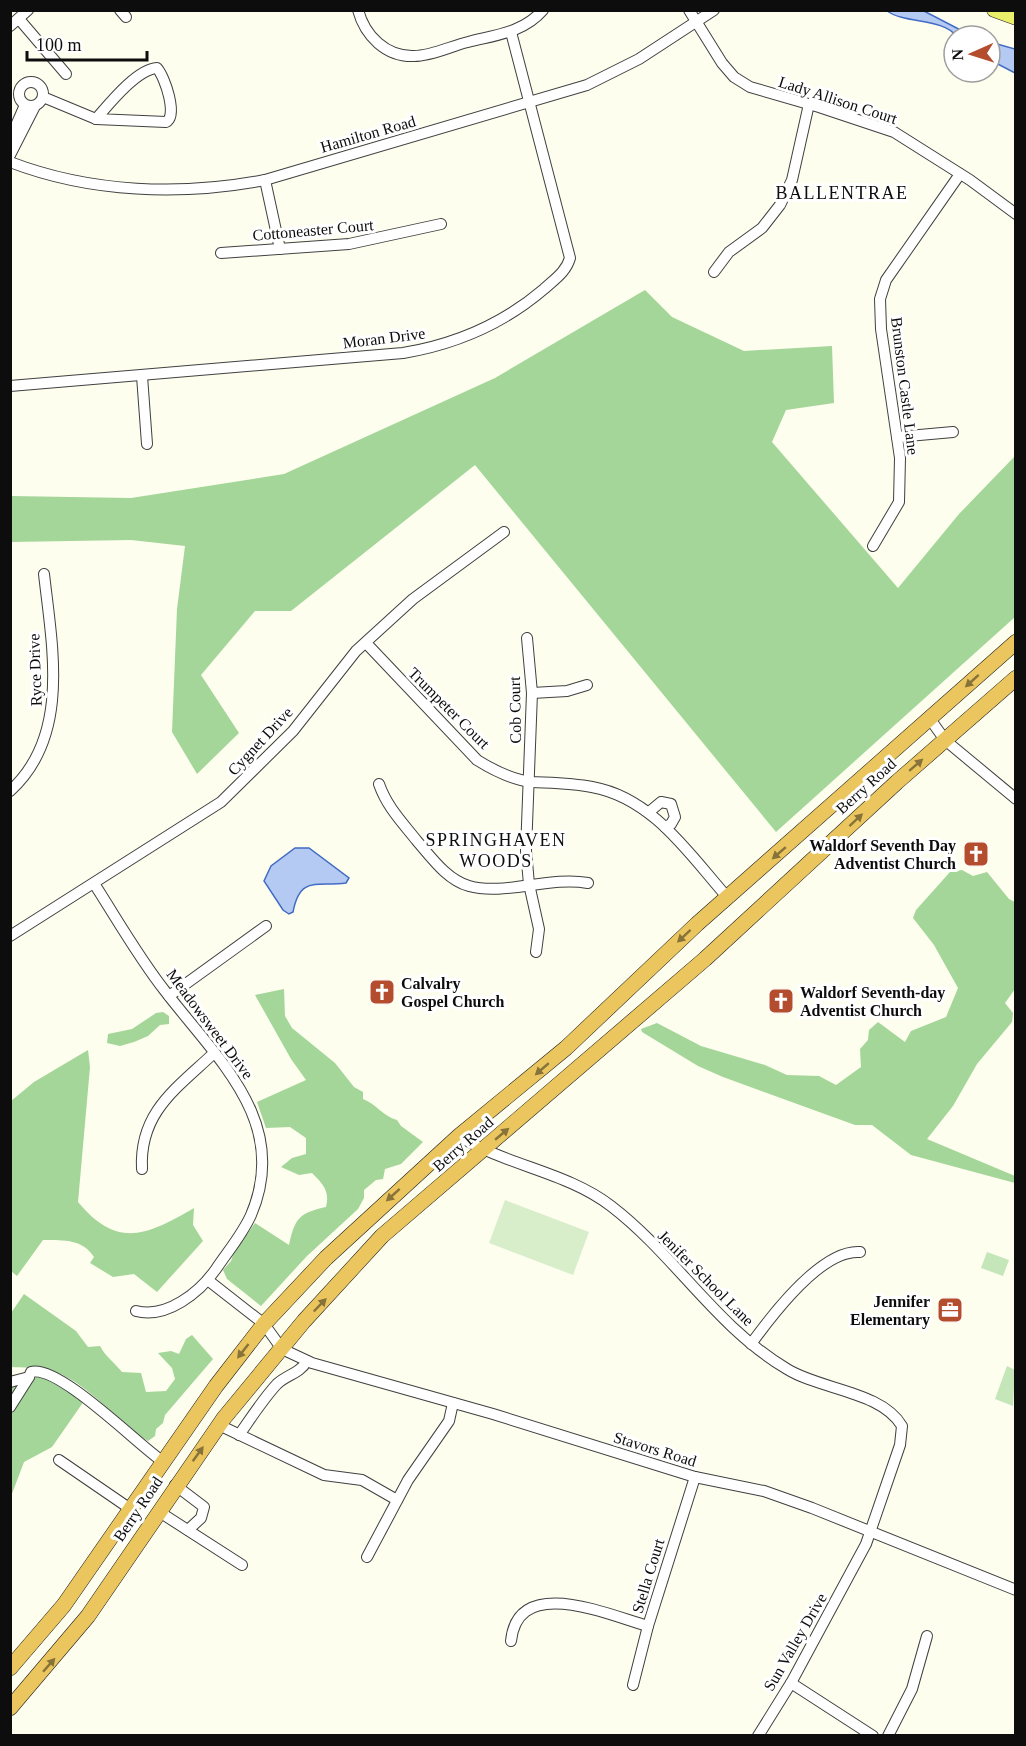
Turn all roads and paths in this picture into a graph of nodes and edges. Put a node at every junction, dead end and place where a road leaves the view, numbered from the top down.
1 (28, 10) edge
2 (358, 10) edge
3 (543, 10) edge
4 (689, 10) edge
5 (714, 10) edge
6 (994, 10) edge
7 (1016, 18) edge
8 (15, 22) edge
9 (696, 22) junction
10 (511, 32) junction
11 (66, 74) dead end
12 (15, 90) edge
13 (531, 101) junction
14 (34, 103) junction
15 (809, 104) junction
16 (96, 118) junction
17 (10, 139) edge
18 (10, 155) edge
19 (10, 162) edge
20 (960, 174) junction
21 (266, 180) junction
22 (1016, 214) edge
23 (441, 224) dead end
24 (280, 249) junction
25 (221, 253) dead end
26 (714, 272) dead end
27 (142, 376) junction
28 (10, 386) edge
29 (953, 432) dead end
30 (897, 437) junction
31 (147, 444) dead end
32 (504, 532) dead end
33 (873, 546) dead end
34 (44, 574) dead end
35 (527, 638) dead end
36 (1016, 642) edge
37 (366, 643) junction
38 (1016, 678) edge
39 (587, 685) dead end
40 (532, 693) junction
41 (930, 719) junction
42 (945, 740) junction
43 (530, 782) junction
44 (379, 784) dead end
45 (10, 791) edge
46 (1016, 800) edge
47 (649, 812) junction
48 (665, 827) junction
49 (588, 883) dead end
50 (529, 884) junction
51 (95, 885) junction
52 (728, 898) junction
53 (266, 926) dead end
54 (10, 936) edge
55 (536, 952) dead end
56 (169, 996) junction
57 (214, 1053) junction
58 (459, 1136) junction
59 (482, 1150) junction
60 (142, 1169) dead end
61 (860, 1252) dead end
62 (209, 1281) junction
63 (136, 1311) dead end
64 (264, 1324) junction
65 (752, 1344) junction
66 (282, 1349) junction
67 (307, 1361) junction
68 (29, 1377) junction
69 (10, 1382) edge
70 (453, 1403) junction
71 (10, 1407) edge
72 (219, 1425) junction
73 (239, 1435) junction
74 (59, 1460) dead end
75 (162, 1461) junction
76 (695, 1477) junction
77 (175, 1485) junction
78 (397, 1500) junction
79 (129, 1508) junction
80 (158, 1511) junction
81 (188, 1530) junction
82 (868, 1532) junction
83 (367, 1557) dead end
84 (242, 1565) dead end
85 (1016, 1590) edge
86 (648, 1626) junction
87 (927, 1636) dead end
88 (511, 1641) dead end
89 (10, 1668) edge
90 (791, 1683) junction
91 (633, 1685) dead end
92 (10, 1708) edge
93 (758, 1736) edge
94 (873, 1736) edge
95 (888, 1736) edge

1 - 8 street
2 - 10 street
3 - 10 street
4 - 9 street, Lady Allison Court
5 - 9 street, Hamilton Road
6 - 7 main road
8 - 11 street
9 - 13 street, Hamilton Road
9 - 15 street, Lady Allison Court
10 - 13 street
12 - 14 street
12 - 14 street
13 - 21 street, Hamilton Road
13 - 27 street, Moran Drive
14 - 16 street
14 - 17 street
14 - 18 street
15 - 20 street, Lady Allison Court
15 - 26 street
16 - 16 street
19 - 21 street, Hamilton Road
20 - 22 street, Lady Allison Court
20 - 30 street, Brunston Castle Lane
21 - 24 street
23 - 24 street, Cottoneaster Court
24 - 25 street, Cottoneaster Court
27 - 28 street, Moran Drive
27 - 31 street
29 - 30 street
30 - 33 street, Brunston Castle Lane
32 - 37 street, Cygnet Drive
34 - 45 street, Ryce Drive
35 - 40 street, Cob Court
36 -> 41 highway, Berry Road
37 - 43 street, Trumpeter Court
37 - 51 street, Cygnet Drive
38 - 42 highway, Berry Road
39 - 40 street
40 - 43 street, Cob Court
41 - 42 street
41 -> 52 highway, Berry Road
42 - 46 street
59 -> 42 highway, Berry Road
43 - 47 street, Trumpeter Court
43 - 50 street, Cob Court
44 - 50 street
47 - 48 street, Trumpeter Court
47 - 48 street
48 - 52 street, Trumpeter Court
49 - 50 street
50 - 55 street, Cob Court
51 - 54 street, Cygnet Drive
51 - 56 street, Meadowsweet Drive
52 -> 58 highway, Berry Road
53 - 56 street
56 - 57 street, Meadowsweet Drive
57 - 60 street
57 - 62 street, Meadowsweet Drive
58 - 59 street, Jenifer School Lane
58 -> 64 highway, Berry Road
59 - 65 street, Jenifer School Lane
66 -> 59 highway, Berry Road
61 - 65 street
62 - 63 street, Meadowsweet Drive
62 - 64 street
64 - 66 street
64 -> 75 highway, Berry Road
65 - 82 street, Jenifer School Lane
66 - 67 street, Stavors Road
66 - 72 highway, Berry Road
67 - 70 street, Stavors Road
67 - 73 street
68 - 69 street
68 - 71 street
68 - 75 street
70 - 76 street, Stavors Road
70 - 78 street
72 - 73 street
77 -> 72 highway, Berry Road
73 - 78 street
74 - 79 street
75 - 79 highway, Berry Road
76 - 82 street, Stavors Road
76 - 86 street, Stella Court
77 - 80 highway, Berry Road
77 - 81 street
78 - 83 street
79 - 89 highway, Berry Road
80 - 81 street
92 -> 80 highway, Berry Road
81 - 84 street
82 - 85 street, Stavors Road
82 - 90 street, Sun Valley Drive
86 - 88 street
86 - 91 street, Stella Court
87 - 95 street
90 - 93 street, Sun Valley Drive
90 - 94 street

